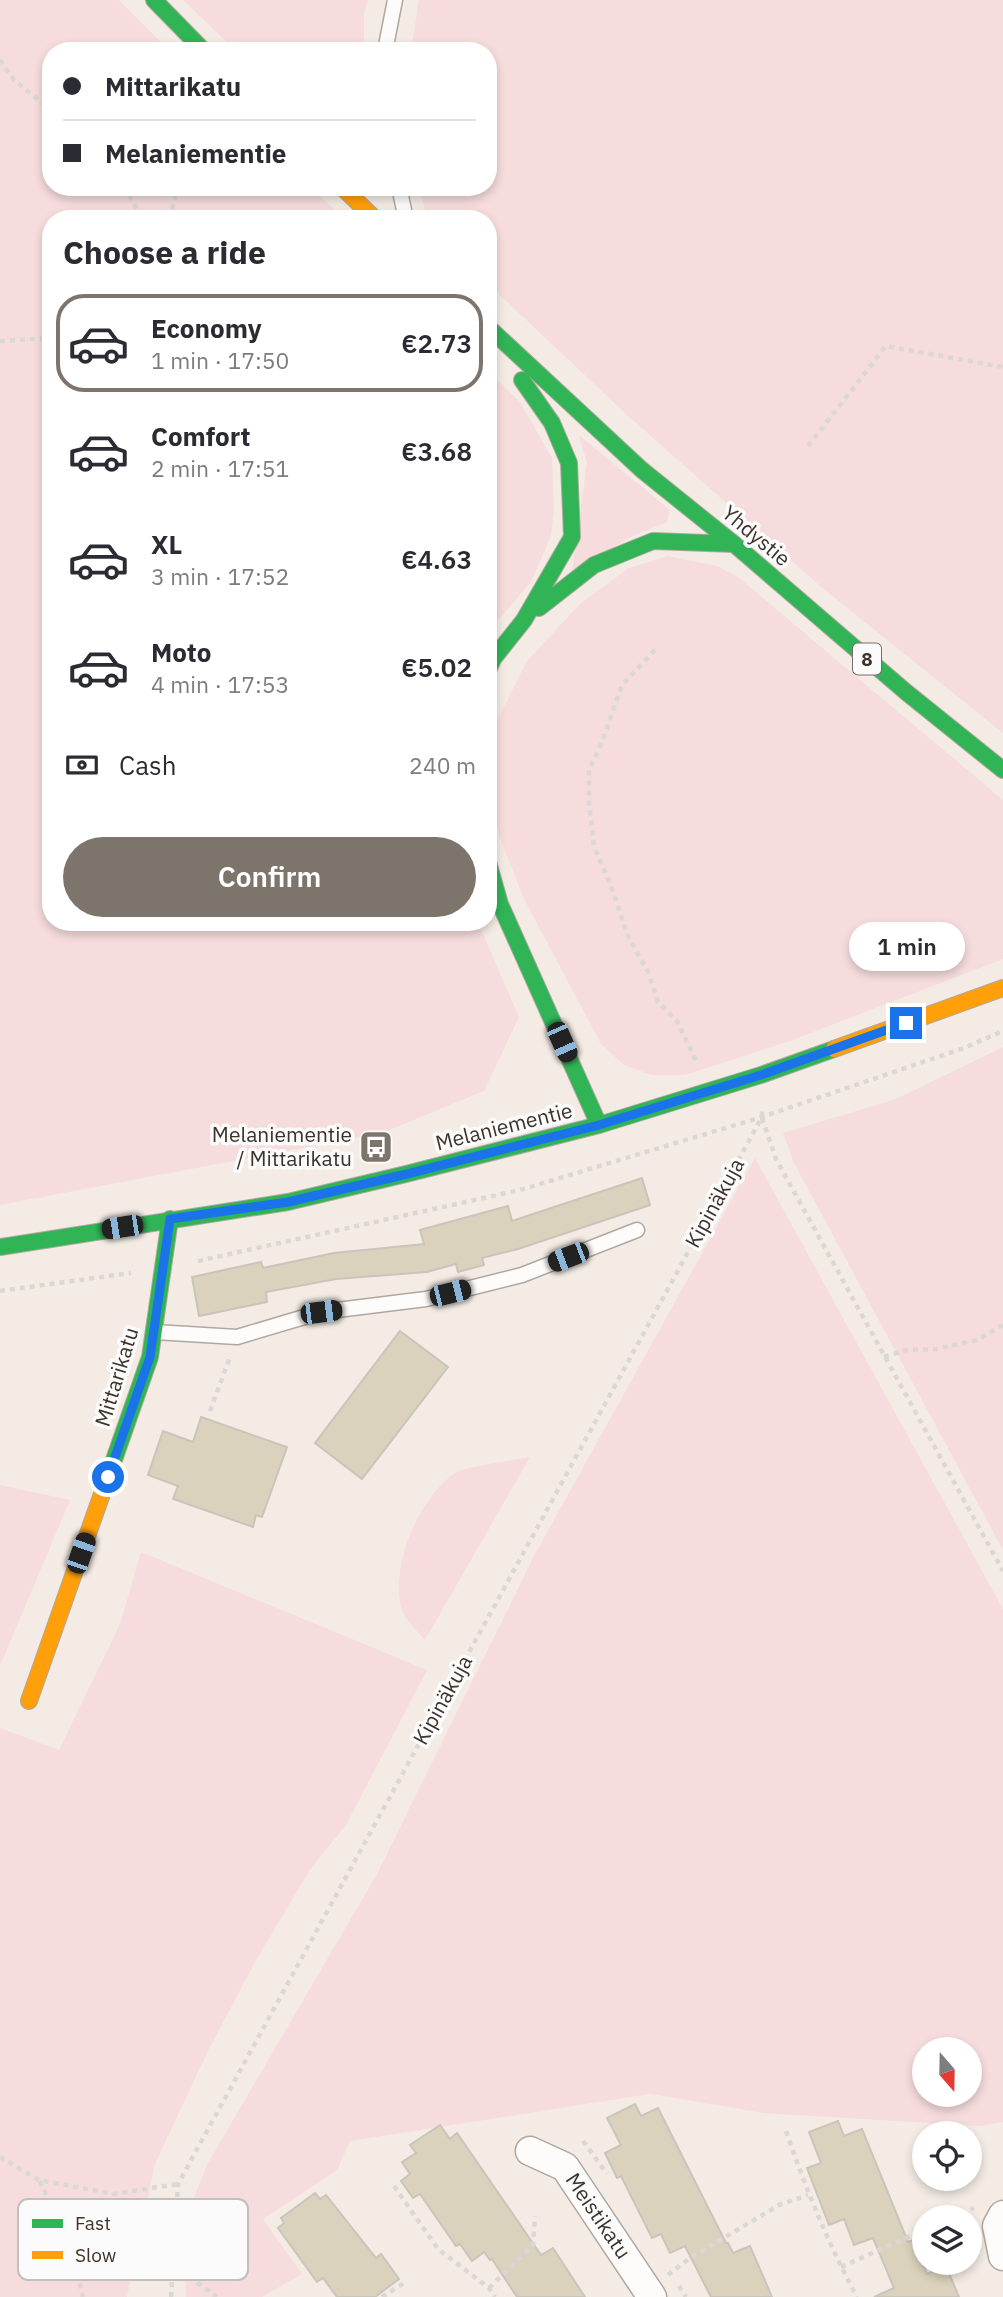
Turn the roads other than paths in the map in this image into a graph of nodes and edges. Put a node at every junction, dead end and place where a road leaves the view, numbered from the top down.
1 (154, 0) edge
2 (395, 0) edge
3 (195, 42) edge
4 (387, 42) edge
5 (351, 196) edge
6 (366, 210) edge
7 (497, 335) edge
8 (497, 346) edge
9 (734, 544) junction
10 (524, 620) junction
11 (497, 654) edge
12 (1003, 770) edge
13 (497, 894) edge
14 (1003, 988) edge
15 (599, 1125) junction
16 (170, 1219) junction
17 (636, 1230) dead end
18 (0, 1247) edge
19 (154, 1332) junction
20 (29, 1701) dead end
21 (530, 2151) dead end
22 (991, 2210) edge
23 (1003, 2256) edge
24 (649, 2292) edge

1 - 3 main road
2 - 4 lane
5 - 6 main road
7 - 9 main road, Yhdystie / 8
8 - 10 main road
9 - 10 main road
9 - 12 main road, Yhdystie / 8
10 - 11 main road
13 - 15 main road
14 - 15 main road, Melaniementie
15 - 16 main road, Melaniementie
16 - 18 main road, Melaniementie
16 - 19 main road, Mittarikatu
17 - 19 lane
19 - 20 main road, Mittarikatu
21 - 24 street, Meistikatu
22 - 23 street

